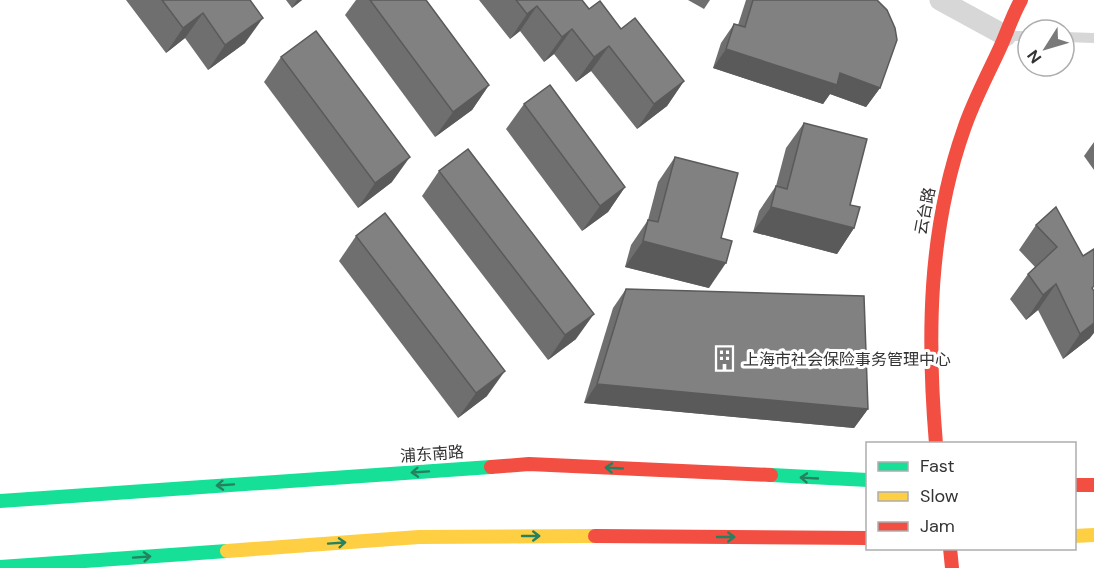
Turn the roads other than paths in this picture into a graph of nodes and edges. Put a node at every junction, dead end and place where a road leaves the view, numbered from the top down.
1 (940, 0) edge
2 (1021, 0) edge
3 (1006, 36) junction
4 (1016, 36) edge
5 (1076, 37) edge
6 (1094, 38) edge
7 (936, 442) edge
8 (866, 480) edge
9 (1076, 485) edge
10 (1094, 485) edge
11 (0, 501) edge
12 (1094, 535) edge
13 (1076, 536) edge
14 (866, 538) edge
15 (950, 550) edge
16 (0, 567) edge
17 (952, 568) edge

1 - 3 street
2 - 3 main road, 云台路
3 - 4 lane
3 - 7 main road, 云台路
5 - 6 lane
8 -> 11 main road, 浦东南路
9 - 10 main road
12 - 13 main road
16 -> 14 main road
15 - 17 main road

